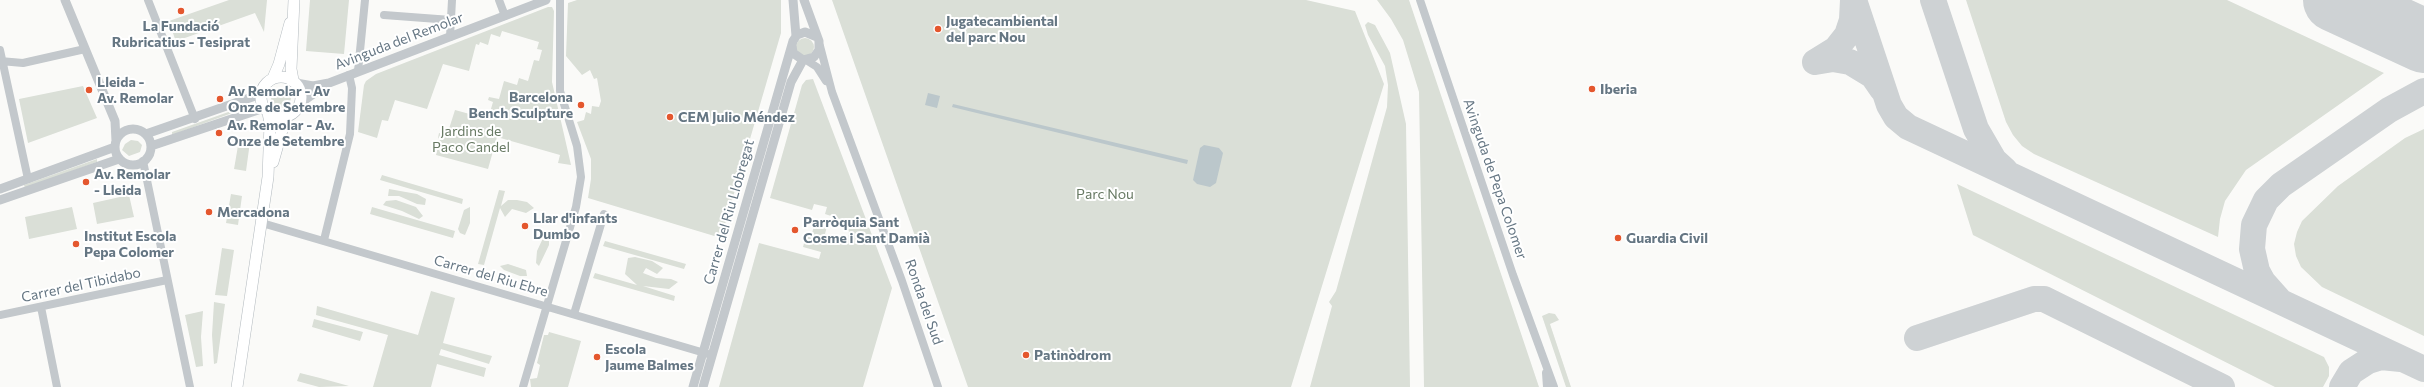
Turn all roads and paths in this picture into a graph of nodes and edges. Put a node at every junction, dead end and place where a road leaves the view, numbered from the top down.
1 (65, 0) edge
2 (148, 0) edge
3 (294, 0) edge
4 (365, 0) edge
5 (452, 0) edge
6 (499, 0) edge
7 (546, 0) edge
8 (560, 0) edge
9 (793, 0) edge
10 (804, 0) edge
11 (1420, 0) edge
12 (527, 4) edge
13 (384, 15) dead end
14 (505, 16) junction
15 (292, 19) junction
16 (451, 20) junction
17 (796, 36) junction
18 (450, 37) junction
19 (818, 42) junction
20 (792, 45) junction
21 (85, 49) junction
22 (0, 50) edge
23 (804, 60) junction
24 (1, 61) edge
25 (358, 71) junction
26 (349, 75) junction
27 (273, 78) junction
28 (294, 82) junction
29 (329, 83) junction
30 (832, 92) junction
31 (260, 94) junction
32 (299, 104) junction
33 (110, 110) junction
34 (266, 110) junction
35 (286, 116) junction
36 (195, 119) junction
37 (114, 121) junction
38 (125, 130) junction
39 (146, 134) junction
40 (115, 144) junction
41 (151, 146) junction
42 (104, 151) junction
43 (119, 159) junction
44 (143, 161) junction
45 (268, 176) junction
46 (28, 179) junction
47 (0, 189) edge
48 (0, 200) edge
49 (604, 214) dead end
50 (262, 223) junction
51 (324, 240) junction
52 (167, 280) junction
53 (547, 306) junction
54 (41, 307) junction
55 (574, 314) junction
56 (0, 315) edge
57 (707, 354) junction
58 (1546, 366) junction
59 (57, 387) edge
60 (190, 387) edge
61 (237, 387) edge
62 (523, 387) edge
63 (693, 387) edge
64 (702, 387) edge
65 (938, 387) edge
66 (1547, 387) edge
67 (1554, 387) edge

1 - 21 street
2 - 36 street
3 - 15 main road
4 - 25 street
5 - 16 street
6 - 14 street
7 - 12 street, Avinguda del Remolar
8 - 53 street
9 - 17 street
10 - 19 street, Ronda del Sud
11 - 58 street, Avinguda de Pepa Colomer
12 - 14 street, Avinguda del Remolar
13 - 16 street
14 - 18 street, Avinguda del Remolar
15 - 27 main road
15 - 28 main road
16 - 18 street
17 - 19 street
17 - 20 street
18 - 25 street, Avinguda del Remolar
19 - 23 street
19 - 30 street, Ronda del Sud
20 - 23 street
20 - 57 street, Carrer del Riu Llobregat
21 - 24 street
21 - 33 street
22 - 24 street
23 - 30 street, Ronda del Sud
23 - 57 street, Carrer del Riu Llobregat
24 - 46 street
25 - 26 street, Avinguda del Remolar
26 - 29 street, Avinguda del Remolar
26 - 51 street
27 - 28 main road
27 - 31 main road
28 - 29 street, Avinguda del Remolar
28 - 32 main road
29 - 32 street, Avinguda del Remolar
30 - 65 street, Ronda del Sud
31 - 34 main road
31 - 36 street
32 - 35 main road
33 - 37 street
33 - 42 street
34 - 35 main road
34 - 41 street
34 - 45 main road
35 - 45 main road
36 - 39 street
37 - 38 street
37 - 40 street
38 - 39 street
38 - 40 street
39 - 41 street
40 - 42 street
40 - 43 street
41 - 44 street
42 - 46 street
43 - 44 street
43 - 48 street
44 - 52 street
45 - 50 main road
46 - 47 street
49 - 55 street
50 - 51 street, Carrer del Riu Ebre
50 - 61 main road
51 - 53 street, Carrer del Riu Ebre
52 - 54 street, Carrer del Tibidabo
52 - 60 street
53 - 55 street, Carrer del Riu Ebre
53 - 62 street
54 - 56 street, Carrer del Tibidabo
54 - 59 street
55 - 57 street, Carrer del Riu Ebre
57 - 63 street, Carrer del Riu Llobregat
57 - 64 street, Carrer del Riu Llobregat
58 - 66 street, Avinguda de Pepa Colomer
58 - 67 street, Avinguda de Pepa Colomer

